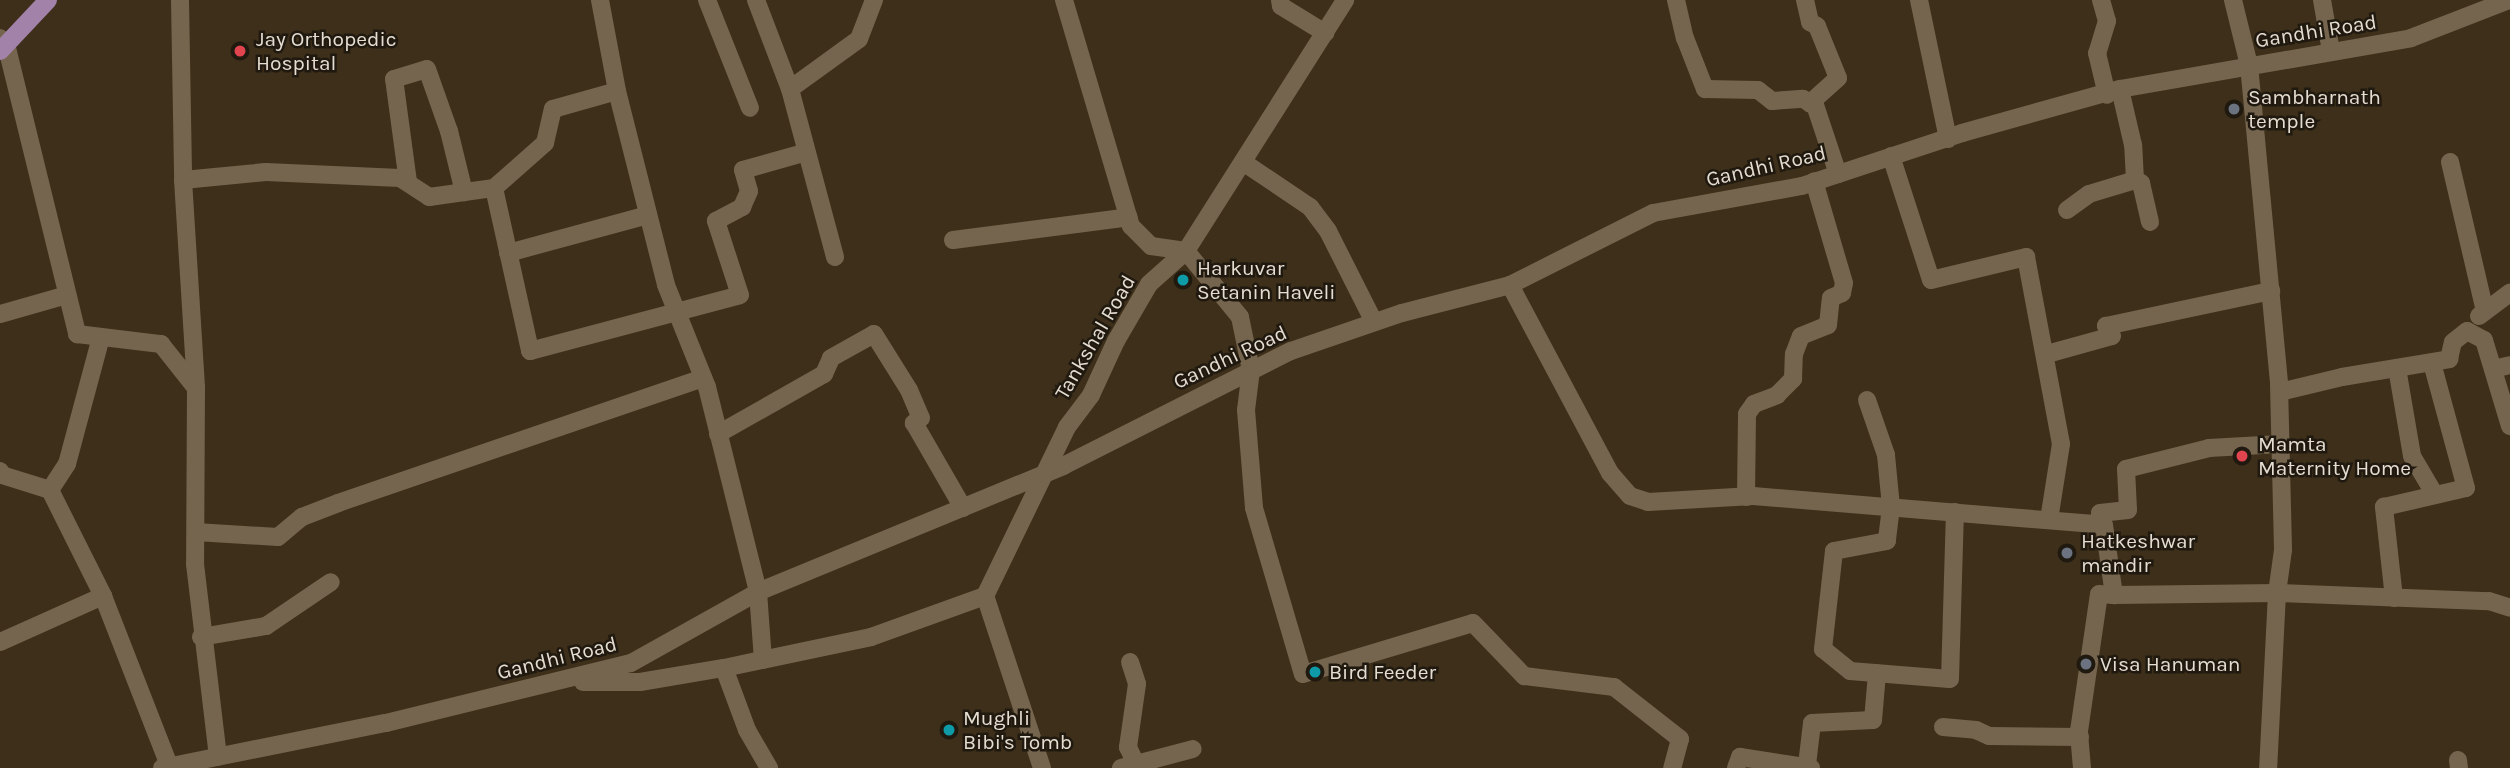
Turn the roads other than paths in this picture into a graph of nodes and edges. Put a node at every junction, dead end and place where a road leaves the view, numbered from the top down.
1 (48, 0) edge
2 (180, 0) edge
3 (600, 0) edge
4 (707, 0) edge
5 (756, 0) edge
6 (874, 0) edge
7 (1065, 0) edge
8 (1280, 0) edge
9 (1345, 0) edge
10 (1676, 0) edge
11 (1805, 0) edge
12 (1920, 0) edge
13 (2101, 0) edge
14 (2233, 0) edge
15 (2322, 0) edge
16 (2509, 0) edge
17 (1325, 33) junction
18 (2, 45) edge
19 (2331, 51) junction
20 (2249, 65) junction
21 (790, 89) junction
22 (617, 91) junction
23 (2114, 92) junction
24 (1810, 103) junction
25 (750, 107) dead end
26 (1948, 139) junction
27 (807, 152) junction
28 (1891, 156) junction
29 (1243, 162) junction
30 (2450, 162) dead end
31 (1838, 174) junction
32 (183, 180) junction
33 (2135, 180) junction
34 (1814, 181) junction
35 (408, 182) junction
36 (494, 188) junction
37 (464, 192) junction
38 (2067, 210) dead end
39 (648, 215) junction
40 (1129, 217) junction
41 (2150, 222) dead end
42 (953, 240) dead end
43 (1186, 251) junction
44 (508, 253) junction
45 (835, 257) dead end
46 (1510, 285) junction
47 (2271, 291) junction
48 (2510, 293) edge
49 (67, 295) junction
50 (676, 309) junction
51 (2485, 311) junction
52 (0, 314) edge
53 (1374, 322) junction
54 (2467, 331) junction
55 (101, 337) junction
56 (2047, 354) junction
57 (2432, 363) junction
58 (2501, 367) edge
59 (2397, 368) junction
60 (1251, 370) junction
61 (703, 378) junction
62 (196, 388) junction
63 (2280, 392) junction
64 (1867, 400) dead end
65 (2510, 426) edge
66 (718, 434) junction
67 (2281, 444) junction
68 (0, 471) edge
69 (50, 490) junction
70 (2435, 495) junction
71 (1746, 496) junction
72 (1891, 507) junction
73 (963, 508) junction
74 (1955, 512) junction
75 (2049, 520) junction
76 (2100, 524) junction
77 (196, 532) junction
78 (331, 582) dead end
79 (758, 592) junction
80 (2277, 593) junction
81 (103, 596) junction
82 (2114, 596) junction
83 (985, 597) junction
84 (2394, 598) junction
85 (2510, 608) edge
86 (201, 637) junction
87 (0, 642) edge
88 (764, 660) junction
89 (1130, 662) dead end
90 (724, 668) junction
91 (1877, 673) junction
92 (564, 682) junction
93 (1943, 727) dead end
94 (2080, 737) junction
95 (1193, 749) dead end
96 (218, 757) junction
97 (1128, 765) edge
98 (167, 767) edge
99 (1809, 767) edge
100 (769, 768) edge
101 (1042, 768) edge
102 (1672, 768) edge
103 (1736, 768) edge
104 (2082, 768) edge
105 (2268, 768) edge

1 - 18 main road
2 - 32 street
3 - 22 street
4 - 25 street
5 - 21 street
6 - 21 street
7 - 40 street
8 - 17 street
9 - 17 street, Tankshal Road
10 - 24 street
11 - 24 street
12 - 26 street
13 - 23 street
14 - 20 street
15 - 19 street
16 - 19 street, Gandhi Road
17 - 29 street, Tankshal Road
18 - 49 street
19 - 20 street, Gandhi Road
20 - 23 street, Gandhi Road
20 - 47 street
21 - 27 street
22 - 36 street
22 - 39 street
23 - 26 street, Gandhi Road
23 - 33 street
24 - 31 street
26 - 28 street, Gandhi Road
27 - 45 street
27 - 50 street
28 - 31 street, Gandhi Road
28 - 56 street
29 - 43 street, Tankshal Road
29 - 53 street
30 - 51 street
31 - 34 street, Gandhi Road
32 - 35 street
32 - 62 street
33 - 38 street
33 - 41 street
34 - 46 street, Gandhi Road
34 - 71 street
35 - 37 street
35 - 37 street
36 - 37 street
36 - 44 street
39 - 44 street
39 - 50 street
40 - 42 street
40 - 43 street
43 - 60 street
43 - 83 street, Tankshal Road
44 - 50 street
46 - 53 street, Gandhi Road
46 - 71 street
47 - 56 street
47 - 63 street
48 - 51 street
49 - 52 street
49 - 55 street
50 - 61 street
51 - 54 street
53 - 60 street, Gandhi Road
54 - 57 street
54 - 58 street
55 - 62 street
55 - 69 street
56 - 75 street
57 - 59 street
57 - 70 street
58 - 65 street
59 - 63 street
59 - 70 street
60 - 73 street, Gandhi Road
60 - 102 street
61 - 66 street
61 - 77 street
62 - 77 street
63 - 67 street
64 - 72 street
66 - 73 street
66 - 79 street
67 - 76 street
67 - 80 street
68 - 69 street
69 - 81 street
70 - 84 street
71 - 72 street
72 - 74 street
72 - 91 street
73 - 79 street, Gandhi Road
74 - 75 street
74 - 91 street
75 - 76 street
76 - 82 street
77 - 86 street
78 - 86 street
79 - 88 street
79 - 92 street, Gandhi Road
80 - 82 street
80 - 84 street
80 - 105 street
81 - 87 street
81 - 98 street
82 - 94 street
83 - 88 street
83 - 101 street
84 - 85 street
86 - 96 street
88 - 90 street
89 - 97 street
90 - 92 street
90 - 100 street
91 - 99 street
92 - 96 street, Gandhi Road
93 - 94 street
94 - 104 street
95 - 97 street
96 - 98 street, Gandhi Road
99 - 103 street

